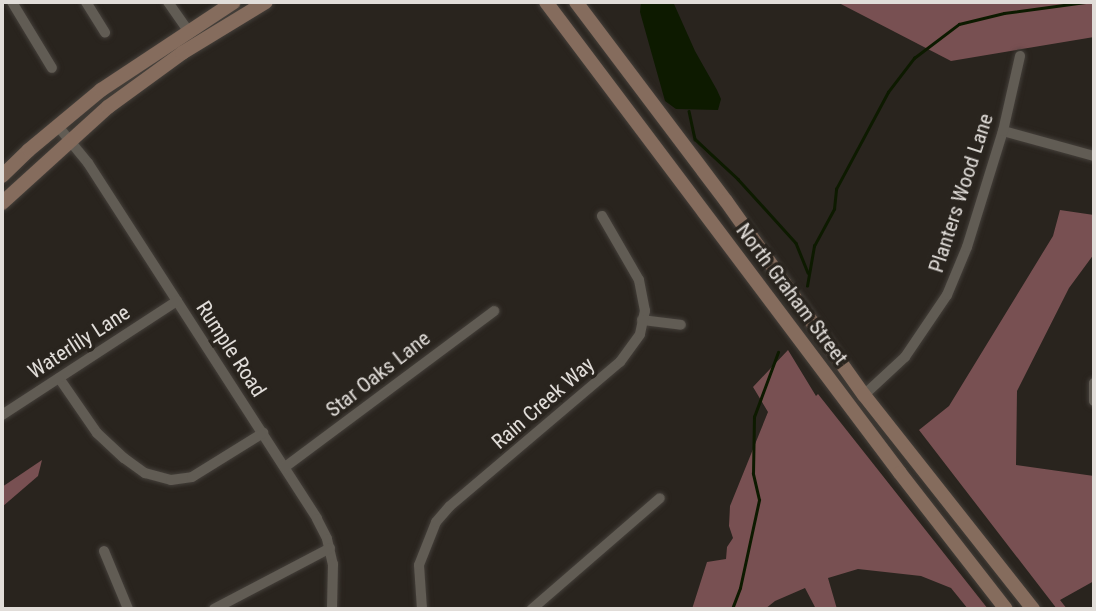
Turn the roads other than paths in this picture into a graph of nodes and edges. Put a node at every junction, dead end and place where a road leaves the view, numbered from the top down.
1 (12, 2) edge
2 (86, 2) edge
3 (168, 2) edge
4 (234, 2) edge
5 (266, 2) edge
6 (546, 2) edge
7 (576, 2) edge
8 (188, 31) junction
9 (105, 32) dead end
10 (1020, 56) dead end
11 (52, 68) dead end
12 (57, 125) junction
13 (1003, 131) junction
14 (69, 139) junction
15 (1094, 156) edge
16 (2, 176) edge
17 (2, 203) edge
18 (602, 216) dead end
19 (177, 301) junction
20 (494, 311) dead end
21 (642, 320) junction
22 (681, 325) dead end
23 (59, 378) junction
24 (1094, 383) edge
25 (864, 395) junction
26 (1094, 401) edge
27 (2, 415) edge
28 (263, 433) junction
29 (285, 467) junction
30 (660, 498) dead end
31 (330, 548) junction
32 (104, 551) dead end
33 (128, 609) edge
34 (214, 609) edge
35 (332, 609) edge
36 (422, 609) edge
37 (532, 609) edge
38 (1006, 609) edge
39 (1033, 609) edge

1 - 11 street
2 - 9 street
3 - 8 street
4 - 8 main road
5 - 14 main road
6 - 38 main road, North Graham Street
7 - 25 main road, North Graham Street
8 - 12 main road
10 - 13 street, Planters Wood Lane
12 - 14 street, Rumple Road
12 - 16 main road
13 - 15 street
13 - 25 street, Planters Wood Lane
14 - 17 main road
14 - 19 street, Rumple Road
18 - 21 street, Rain Creek Way
19 - 23 street, Waterlily Lane
19 - 28 street, Rumple Road
20 - 29 street, Star Oaks Lane
21 - 22 street
21 - 36 street, Rain Creek Way
23 - 27 street, Waterlily Lane
23 - 28 street
24 - 26 street
25 - 39 main road, North Graham Street
28 - 29 street, Rumple Road
29 - 31 street, Rumple Road
30 - 37 street
31 - 34 street
31 - 35 street, Rumple Road
32 - 33 street

